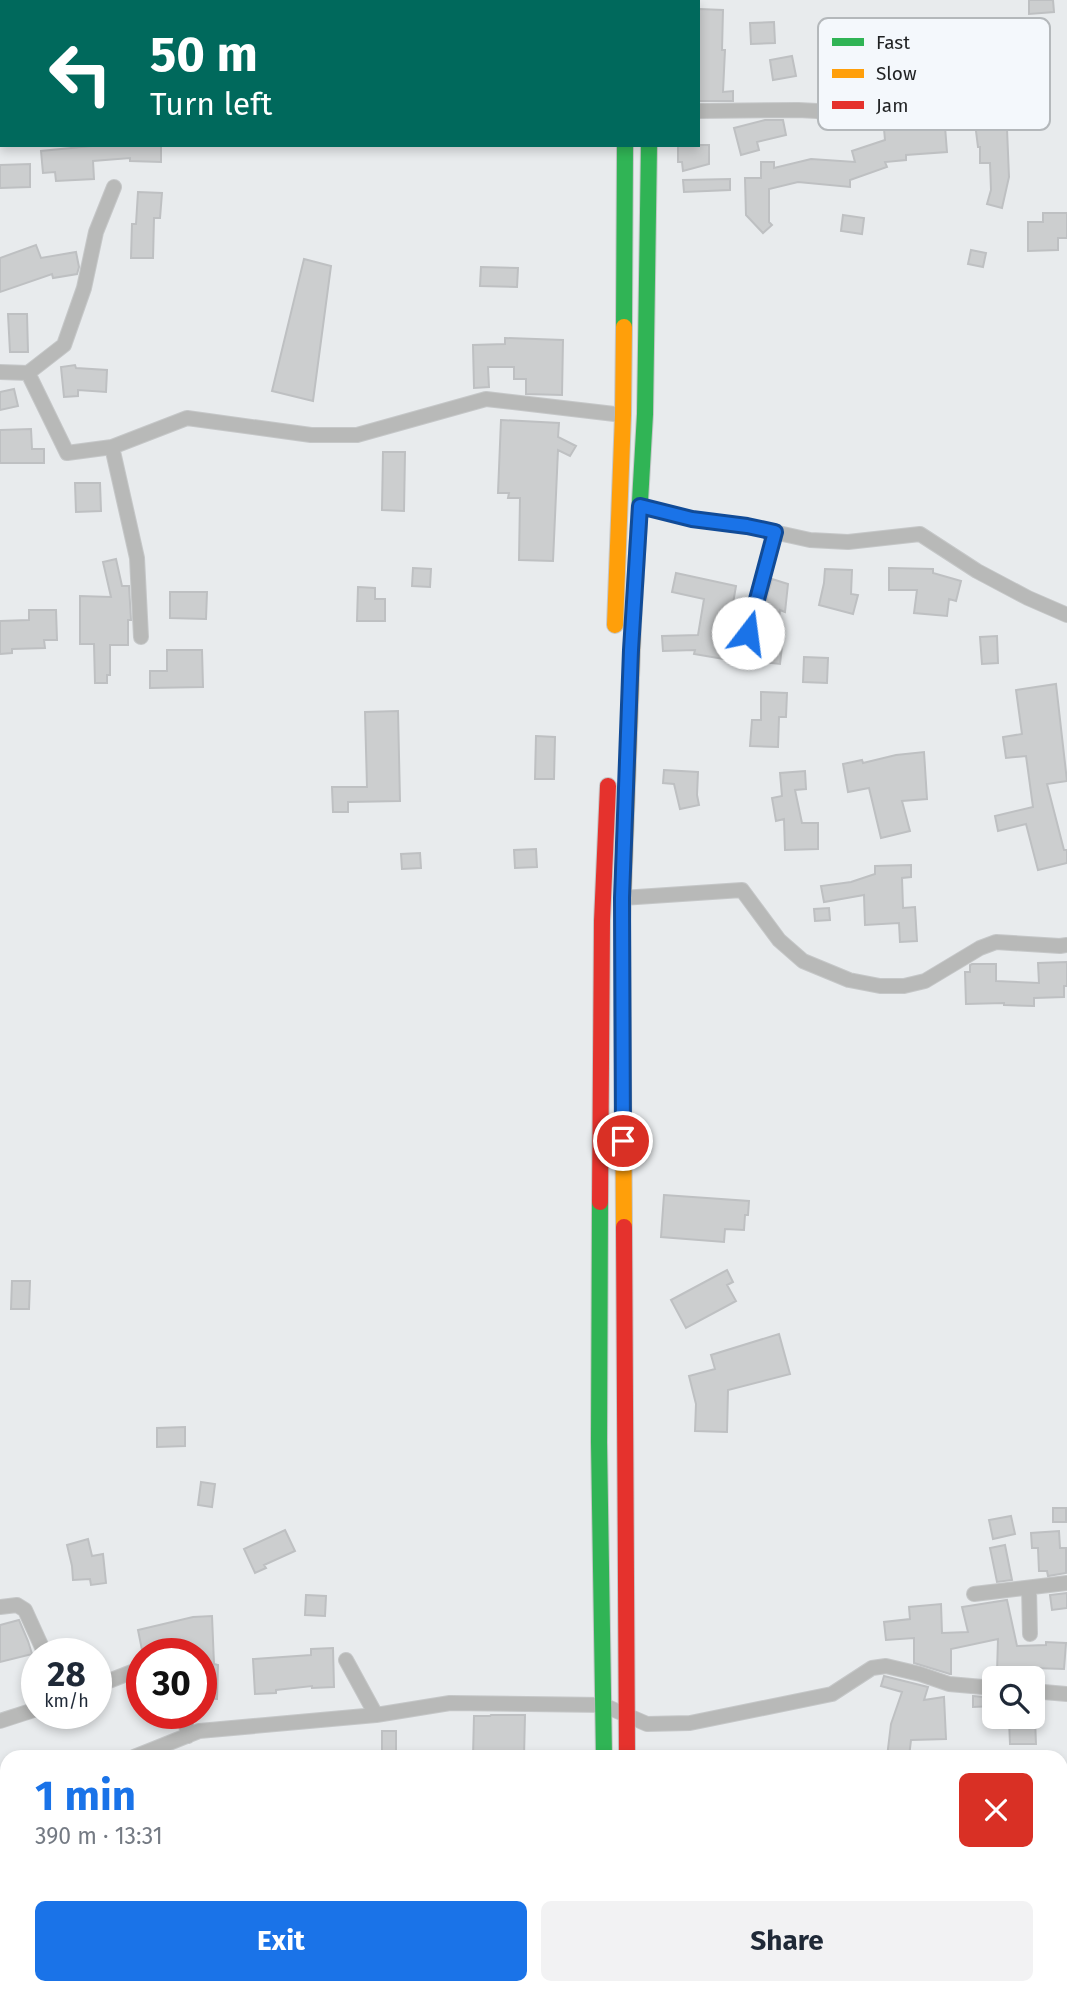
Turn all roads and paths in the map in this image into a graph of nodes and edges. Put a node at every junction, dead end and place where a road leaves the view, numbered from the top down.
1 (700, 111) edge
2 (818, 111) edge
3 (625, 147) edge
4 (649, 147) edge
5 (114, 187) dead end
6 (0, 372) edge
7 (29, 373) junction
8 (623, 415) junction
9 (113, 447) junction
10 (640, 506) junction
11 (775, 532) junction
12 (1067, 615) edge
13 (748, 633) dead end
14 (614, 635) dead end
15 (141, 637) dead end
16 (608, 771) dead end
17 (622, 898) junction
18 (1067, 944) edge
19 (1067, 1583) edge
20 (1029, 1588) junction
21 (974, 1594) dead end
22 (0, 1607) edge
23 (1030, 1634) dead end
24 (38, 1638) edge
25 (346, 1660) dead end
26 (982, 1687) edge
27 (1045, 1692) edge
28 (1067, 1694) edge
29 (603, 1705) junction
30 (21, 1714) edge
31 (376, 1715) junction
32 (627, 1716) junction
33 (0, 1721) edge
34 (187, 1729) edge
35 (188, 1736) junction
36 (167, 1750) edge
37 (604, 1750) edge
38 (627, 1750) edge

1 - 2 street
3 - 8 highway
4 - 10 highway
5 - 7 street
6 - 7 street
7 - 9 street
8 - 9 street
8 - 14 highway
9 - 15 street
10 - 11 street
10 - 17 highway
11 - 12 street
11 - 13 street
16 - 29 highway
17 - 18 street
17 - 32 highway
19 - 20 street
20 - 21 street
20 - 23 street
22 - 24 street
25 - 31 street
26 - 32 street
27 - 28 street
29 - 31 street
29 - 32 street
29 - 37 highway
30 - 33 street
31 - 35 street
32 - 38 highway
34 - 35 street
35 - 36 street

